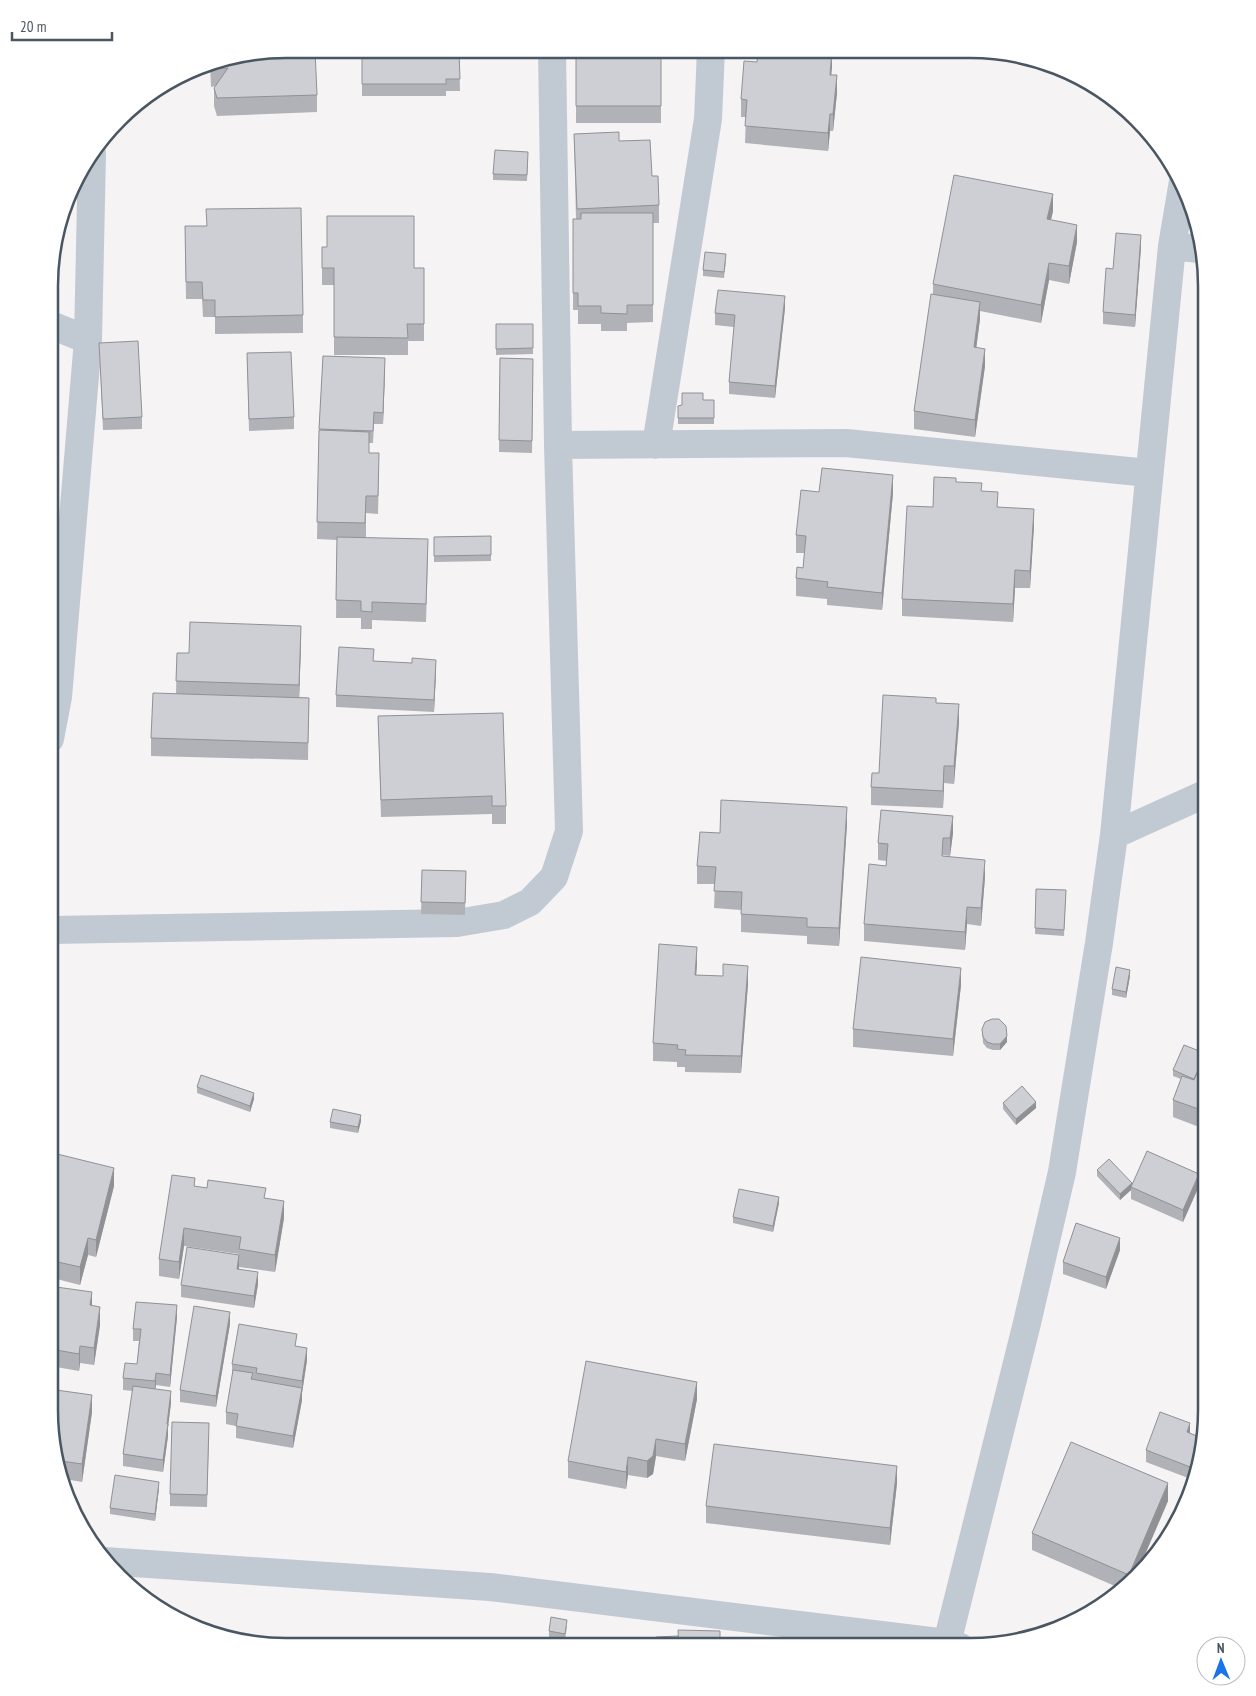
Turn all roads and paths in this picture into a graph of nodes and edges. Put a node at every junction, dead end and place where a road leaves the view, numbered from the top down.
1 (552, 58) edge
2 (711, 58) edge
3 (92, 166) edge
4 (1180, 197) edge
5 (1172, 246) junction
6 (1195, 248) edge
7 (58, 328) edge
8 (88, 340) junction
9 (558, 445) junction
10 (656, 445) junction
11 (1149, 473) junction
12 (58, 697) edge
13 (1198, 797) edge
14 (1114, 835) junction
15 (58, 930) edge
16 (115, 1562) edge
17 (898, 1638) edge
18 (956, 1638) edge

1 - 9 street
2 - 10 street
3 - 8 street
4 - 5 street
5 - 6 street
5 - 11 street
7 - 8 street
8 - 12 street
9 - 10 street
9 - 15 street
10 - 11 street
11 - 14 street
13 - 14 street
14 - 18 street
16 - 17 street

